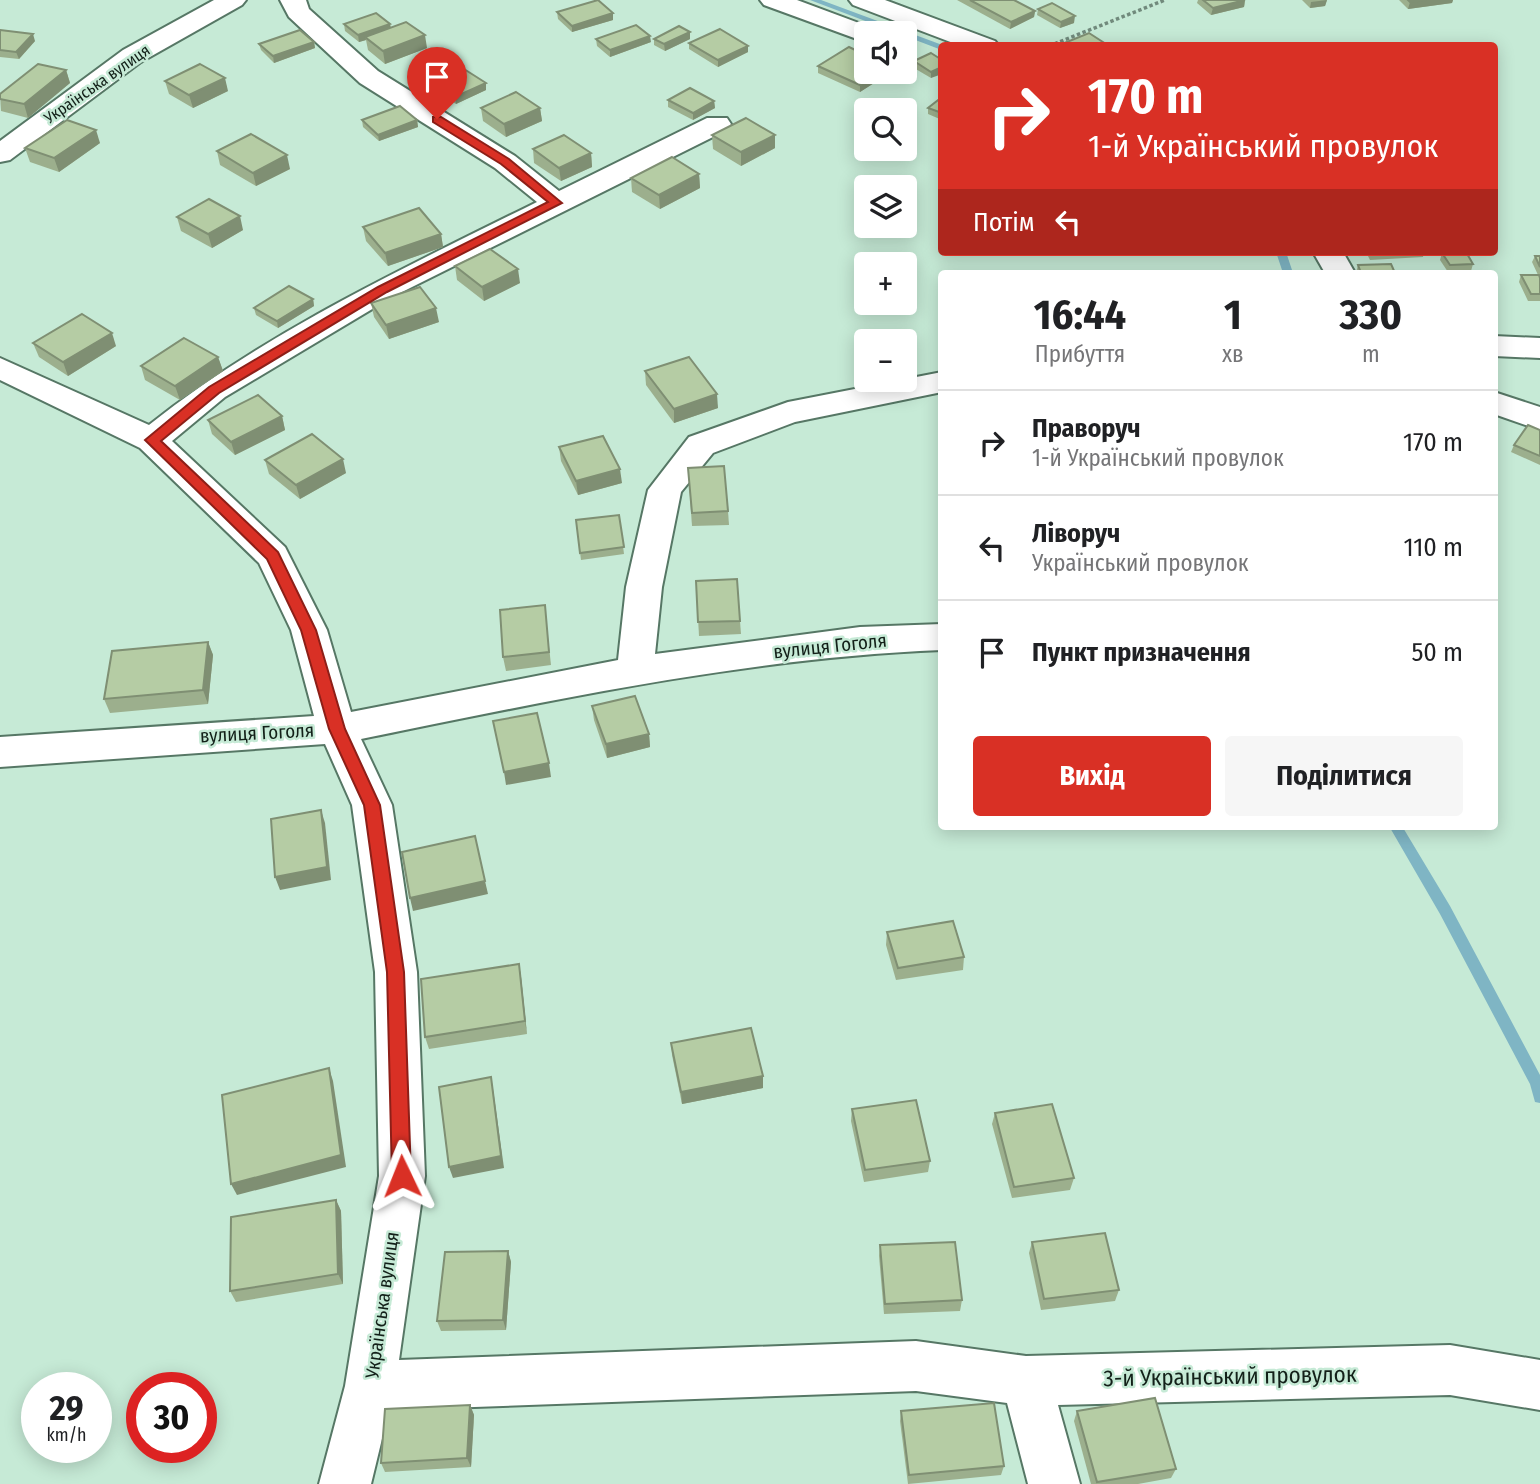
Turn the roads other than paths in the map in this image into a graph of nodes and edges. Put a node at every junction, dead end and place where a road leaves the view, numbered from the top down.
1 (233, 0) edge
2 (293, 0) edge
3 (773, 0) edge
4 (862, 0) edge
5 (854, 30) edge
6 (975, 42) edge
7 (718, 124) dead end
8 (0, 154) edge
9 (556, 203) junction
10 (1498, 346) edge
11 (1540, 348) edge
12 (0, 368) edge
13 (938, 384) edge
14 (1498, 403) edge
15 (1540, 419) edge
16 (152, 440) junction
17 (938, 637) edge
18 (635, 670) junction
19 (337, 729) junction
20 (0, 752) edge
21 (1026, 1381) junction
22 (1540, 1385) edge
23 (370, 1386) junction
24 (345, 1484) edge
25 (1054, 1484) edge

1 - 8 street, Українська вулиця
2 - 9 street
3 - 5 street
4 - 6 street
7 - 9 street
9 - 16 street
10 - 11 street
12 - 16 street, Українська вулиця
13 - 18 street
14 - 15 street
16 - 19 street, Українська вулиця
17 - 18 street, вулиця Гоголя
18 - 19 street, вулиця Гоголя
19 - 20 street, вулиця Гоголя
19 - 23 street, Українська вулиця
21 - 22 street, 3-й Український провулок
21 - 23 street, 3-й Український провулок
21 - 25 street
23 - 24 street, Українська вулиця

